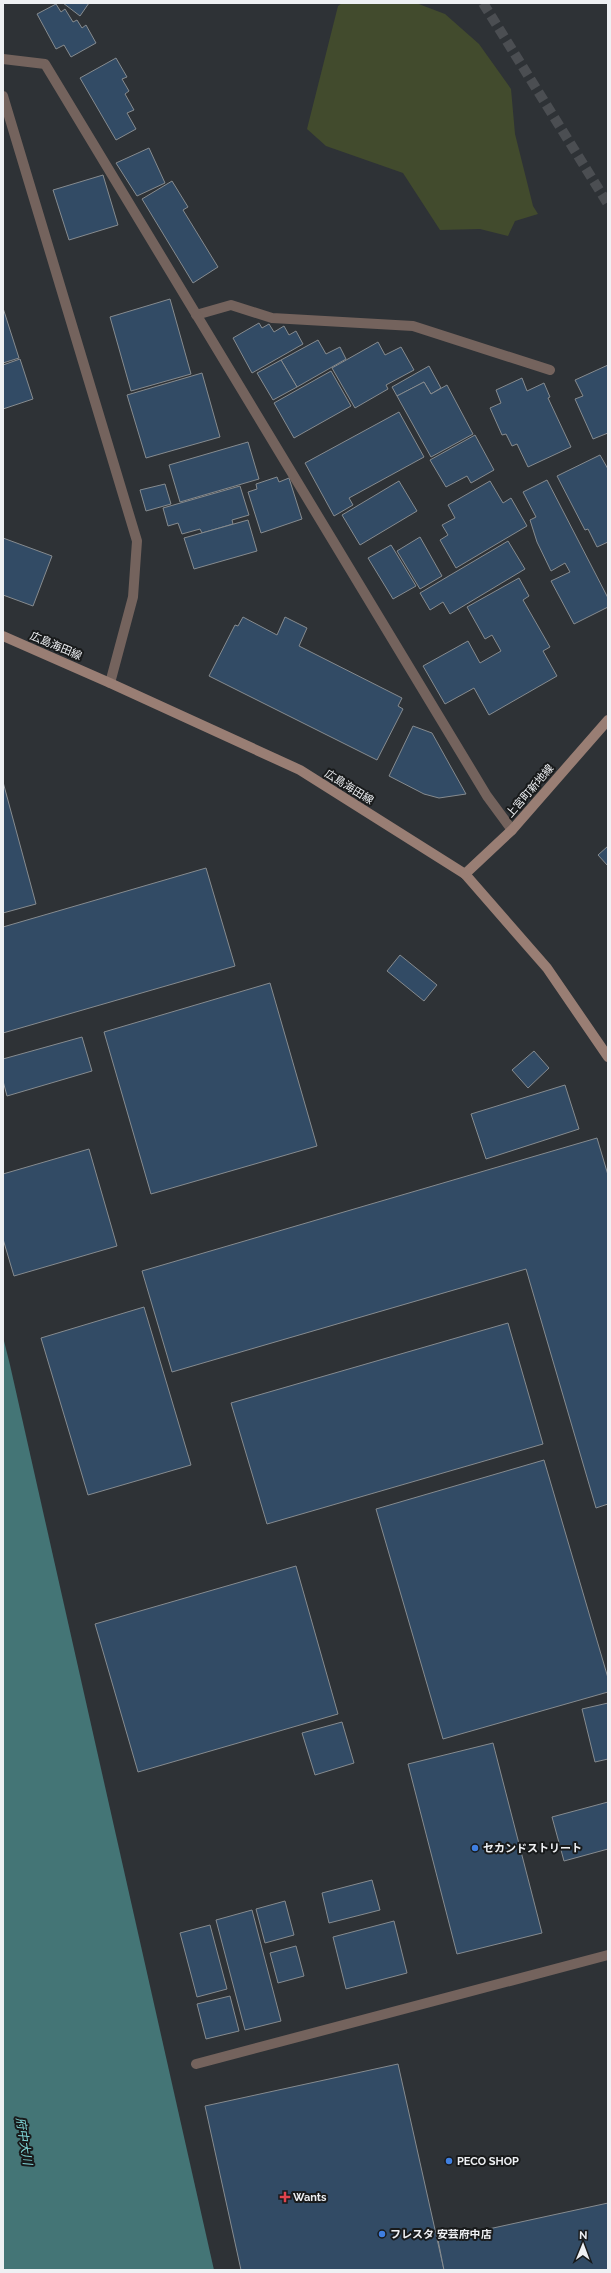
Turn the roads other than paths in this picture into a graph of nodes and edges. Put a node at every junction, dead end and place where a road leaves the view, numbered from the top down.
1 (3, 59) edge
2 (3, 96) edge
3 (196, 315) junction
4 (550, 370) dead end
5 (3, 636) edge
6 (110, 683) junction
7 (608, 720) edge
8 (512, 830) junction
9 (465, 874) junction
10 (608, 1057) edge
11 (608, 1955) edge
12 (196, 2064) dead end

1 - 3 street
2 - 6 street
3 - 4 street
3 - 8 street
5 - 6 main road, 広島海田線
6 - 9 main road, 広島海田線
7 - 8 main road, 上宮町新地線
8 - 9 main road, 上宮町新地線
9 - 10 main road, 広島海田線
11 - 12 street

